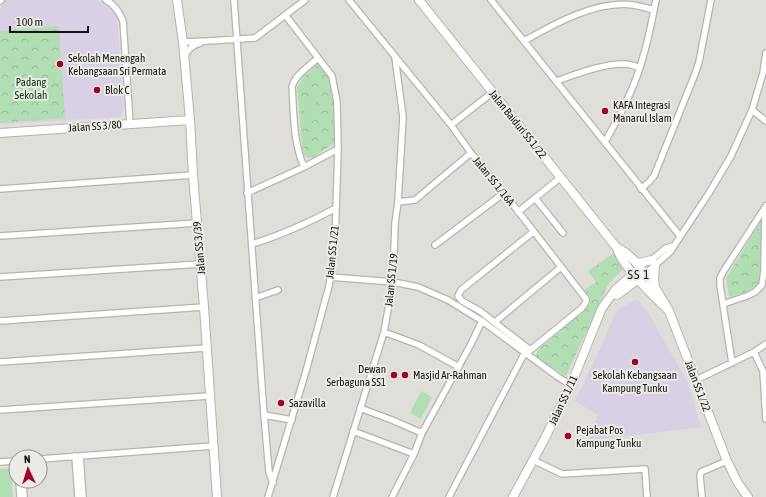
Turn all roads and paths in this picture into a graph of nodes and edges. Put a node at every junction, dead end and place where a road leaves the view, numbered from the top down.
1 (106, 0) edge
2 (177, 0) edge
3 (234, 0) edge
4 (305, 0) edge
5 (349, 0) edge
6 (419, 0) edge
7 (491, 0) edge
8 (656, 0) edge
9 (711, 0) edge
10 (654, 10) junction
11 (286, 16) junction
12 (237, 40) junction
13 (208, 41) junction
14 (524, 41) junction
15 (183, 42) junction
16 (766, 53) edge
17 (185, 56) junction
18 (394, 56) junction
19 (318, 58) junction
20 (640, 68) junction
21 (557, 82) junction
22 (493, 92) junction
23 (752, 110) junction
24 (190, 120) junction
25 (766, 121) edge
26 (130, 124) junction
27 (451, 126) junction
28 (0, 133) edge
29 (605, 142) junction
30 (338, 149) junction
31 (471, 153) junction
32 (304, 168) junction
33 (193, 175) junction
34 (561, 177) junction
35 (0, 189) edge
36 (642, 189) junction
37 (247, 193) junction
38 (504, 193) junction
39 (535, 198) junction
40 (398, 202) junction
41 (765, 207) edge
42 (336, 208) junction
43 (518, 212) junction
44 (197, 223) junction
45 (533, 232) junction
46 (563, 233) dead end
47 (0, 236) edge
48 (680, 236) junction
49 (252, 244) junction
50 (435, 245) dead end
51 (618, 248) joint
52 (629, 262) junction
53 (653, 263) junction
54 (200, 264) junction
55 (561, 267) junction
56 (639, 274) junction
57 (0, 277) edge
58 (330, 278) junction
59 (393, 282) junction
60 (621, 288) junction
61 (652, 288) junction
62 (278, 290) dead end
63 (255, 298) junction
64 (723, 304) junction
65 (204, 307) junction
66 (482, 320) junction
67 (0, 321) edge
68 (495, 322) junction
69 (384, 332) junction
70 (766, 344) edge
71 (206, 348) junction
72 (528, 352) junction
73 (754, 352) junction
74 (0, 362) edge
75 (732, 363) junction
76 (459, 367) junction
77 (696, 380) junction
78 (571, 385) junction
79 (209, 396) junction
80 (360, 408) junction
81 (0, 410) edge
82 (264, 415) junction
83 (766, 419) edge
84 (292, 420) junction
85 (353, 431) junction
86 (422, 433) junction
87 (213, 446) junction
88 (414, 454) junction
89 (78, 456) junction
90 (48, 458) edge
91 (533, 460) junction
92 (727, 461) junction
93 (273, 483) junction
94 (78, 497) edge
95 (83, 497) edge
96 (217, 497) edge
97 (268, 497) edge
98 (333, 497) edge
99 (392, 497) edge
100 (449, 497) edge
101 (513, 497) edge
102 (648, 497) edge
103 (702, 497) edge
104 (748, 497) edge

1 - 26 street
2 - 15 street, Jalan SS 3/39
3 - 12 street
4 - 11 street
5 - 18 street, Jalan SS 1/16A
6 - 22 street, Jalan Baiduri SS 1/22
7 - 14 street
8 - 10 street
9 - 36 street
10 - 14 street
10 - 20 street
11 - 12 street
11 - 19 street, Jalan SS 1/21
12 - 13 street
12 - 37 street
13 - 15 street
13 - 17 street
14 - 21 street
15 - 17 street, Jalan SS 3/39
16 - 23 street
17 - 24 street, Jalan SS 3/39
18 - 27 street, Jalan SS 1/16A
18 - 40 street, Jalan SS 1/19
19 - 30 street, Jalan SS 1/21
19 - 32 street
20 - 21 street
20 - 29 street
21 - 29 street
22 - 27 street
22 - 34 street, Jalan Baiduri SS 1/22
23 - 25 street
23 - 48 street
24 - 26 street, Jalan SS 3/80
24 - 33 street, Jalan SS 3/39
26 - 28 street, Jalan SS 3/80
27 - 31 street, Jalan SS 1/16A
29 - 36 street
30 - 32 street
30 - 42 street, Jalan SS 1/21
31 - 38 street, Jalan SS 1/16A
31 - 40 street
32 - 37 street
33 - 35 street
33 - 44 street, Jalan SS 3/39
34 - 39 street
34 - 51 street, Jalan Baiduri SS 1/22
36 - 48 street
37 - 49 street
38 - 43 street, Jalan SS 1/16A
38 - 50 street
39 - 43 street
39 - 46 street
40 - 59 street, Jalan SS 1/19
41 - 64 street
41 - 64 street
42 - 49 street
42 - 58 street, Jalan SS 1/21
43 - 45 street, Jalan SS 1/16A
44 - 47 street
44 - 54 street, Jalan SS 3/39
45 - 55 street, Jalan SS 1/16A
45 - 68 street
48 - 53 street
49 - 63 street
51 - 52 street, Jalan SS 1/22
52 - 53 street
52 - 56 street, Jalan SS 1/22
52 - 60 street
53 - 56 street
53 - 61 street
54 - 57 street
54 - 65 street, Jalan SS 3/39
55 - 68 street
55 - 72 street, Jalan SS 1/16A
56 - 60 street, Jalan SS 1/11
56 - 61 street, Jalan SS 1/22
58 - 59 street
58 - 84 street, Jalan SS 1/21
59 - 66 street
59 - 69 street, Jalan SS 1/19
60 - 61 street
60 - 78 street, Jalan SS 1/11
61 - 77 street, Jalan SS 1/22
62 - 63 street
63 - 82 street
64 - 75 street
65 - 67 street
65 - 71 street, Jalan SS 3/39
66 - 72 street
66 - 76 street
68 - 72 street
69 - 76 street
69 - 80 street, Jalan SS 1/19
70 - 73 street
71 - 74 street
71 - 79 street, Jalan SS 3/39
72 - 78 street
72 - 100 street
73 - 75 street
73 - 83 street
75 - 77 street
76 - 86 street
77 - 92 street, Jalan SS 1/22
78 - 91 street, Jalan SS 1/11
79 - 81 street
79 - 87 street, Jalan SS 3/39
80 - 85 street, Jalan SS 1/19
80 - 86 street
82 - 84 street
82 - 93 street
84 - 93 street, Jalan SS 1/21
85 - 88 street
85 - 98 street, Jalan SS 1/19
86 - 88 street
87 - 89 street
87 - 96 street, Jalan SS 3/39
88 - 99 street
89 - 90 street
89 - 94 street
89 - 95 street
91 - 101 street, Jalan SS 1/11
91 - 102 street
92 - 103 street
92 - 104 street, Jalan SS 1/22
93 - 97 street, Jalan SS 1/21

